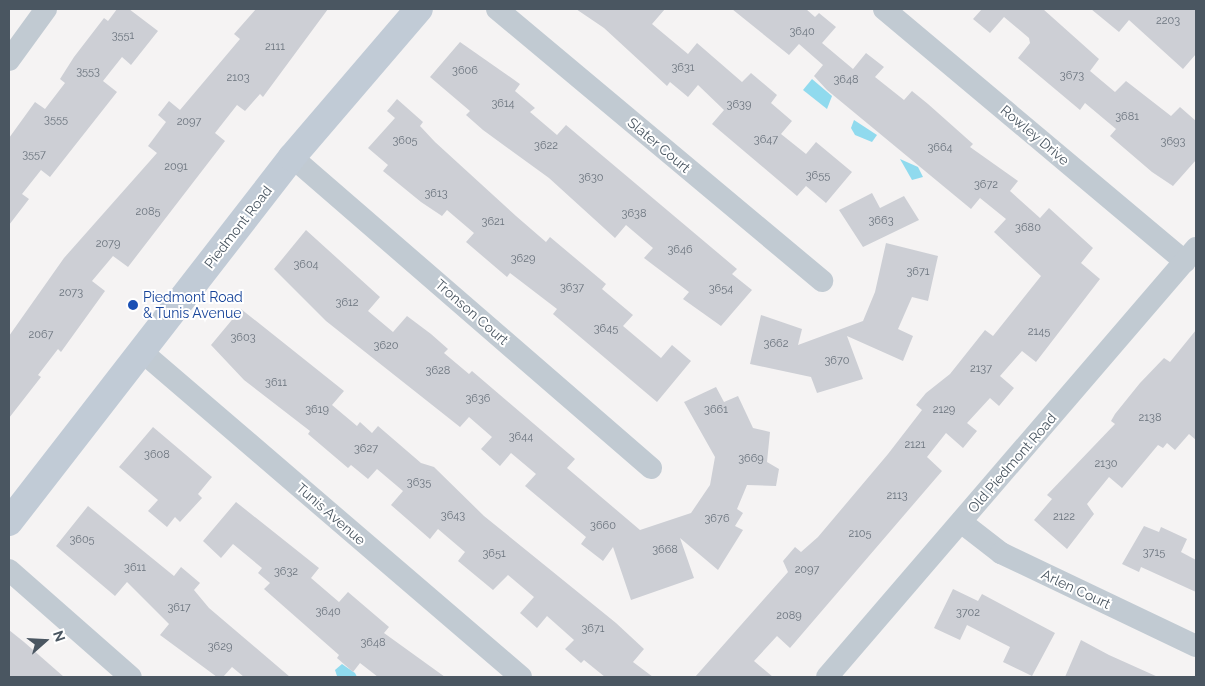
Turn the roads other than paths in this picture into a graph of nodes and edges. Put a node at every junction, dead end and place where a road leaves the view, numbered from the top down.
1 (46, 9) edge
2 (419, 9) edge
3 (497, 9) edge
4 (884, 9) edge
5 (9, 60) edge
6 (292, 157) junction
7 (1191, 255) edge
8 (822, 281) dead end
9 (140, 350) junction
10 (651, 468) dead end
11 (9, 522) edge
12 (961, 522) junction
13 (9, 570) edge
14 (1196, 646) edge
15 (131, 677) edge
16 (521, 677) edge
17 (827, 677) edge

1 - 5 street
2 - 6 main road, Piedmont Road
3 - 8 street, Slater Court
4 - 7 street, Rowley Drive
6 - 9 main road, Piedmont Road
6 - 10 street, Tronson Court
7 - 12 street, Old Piedmont Road
9 - 11 main road, Piedmont Road
9 - 16 street, Tunis Avenue
12 - 14 street, Arlen Court
12 - 17 street, Old Piedmont Road
13 - 15 street

